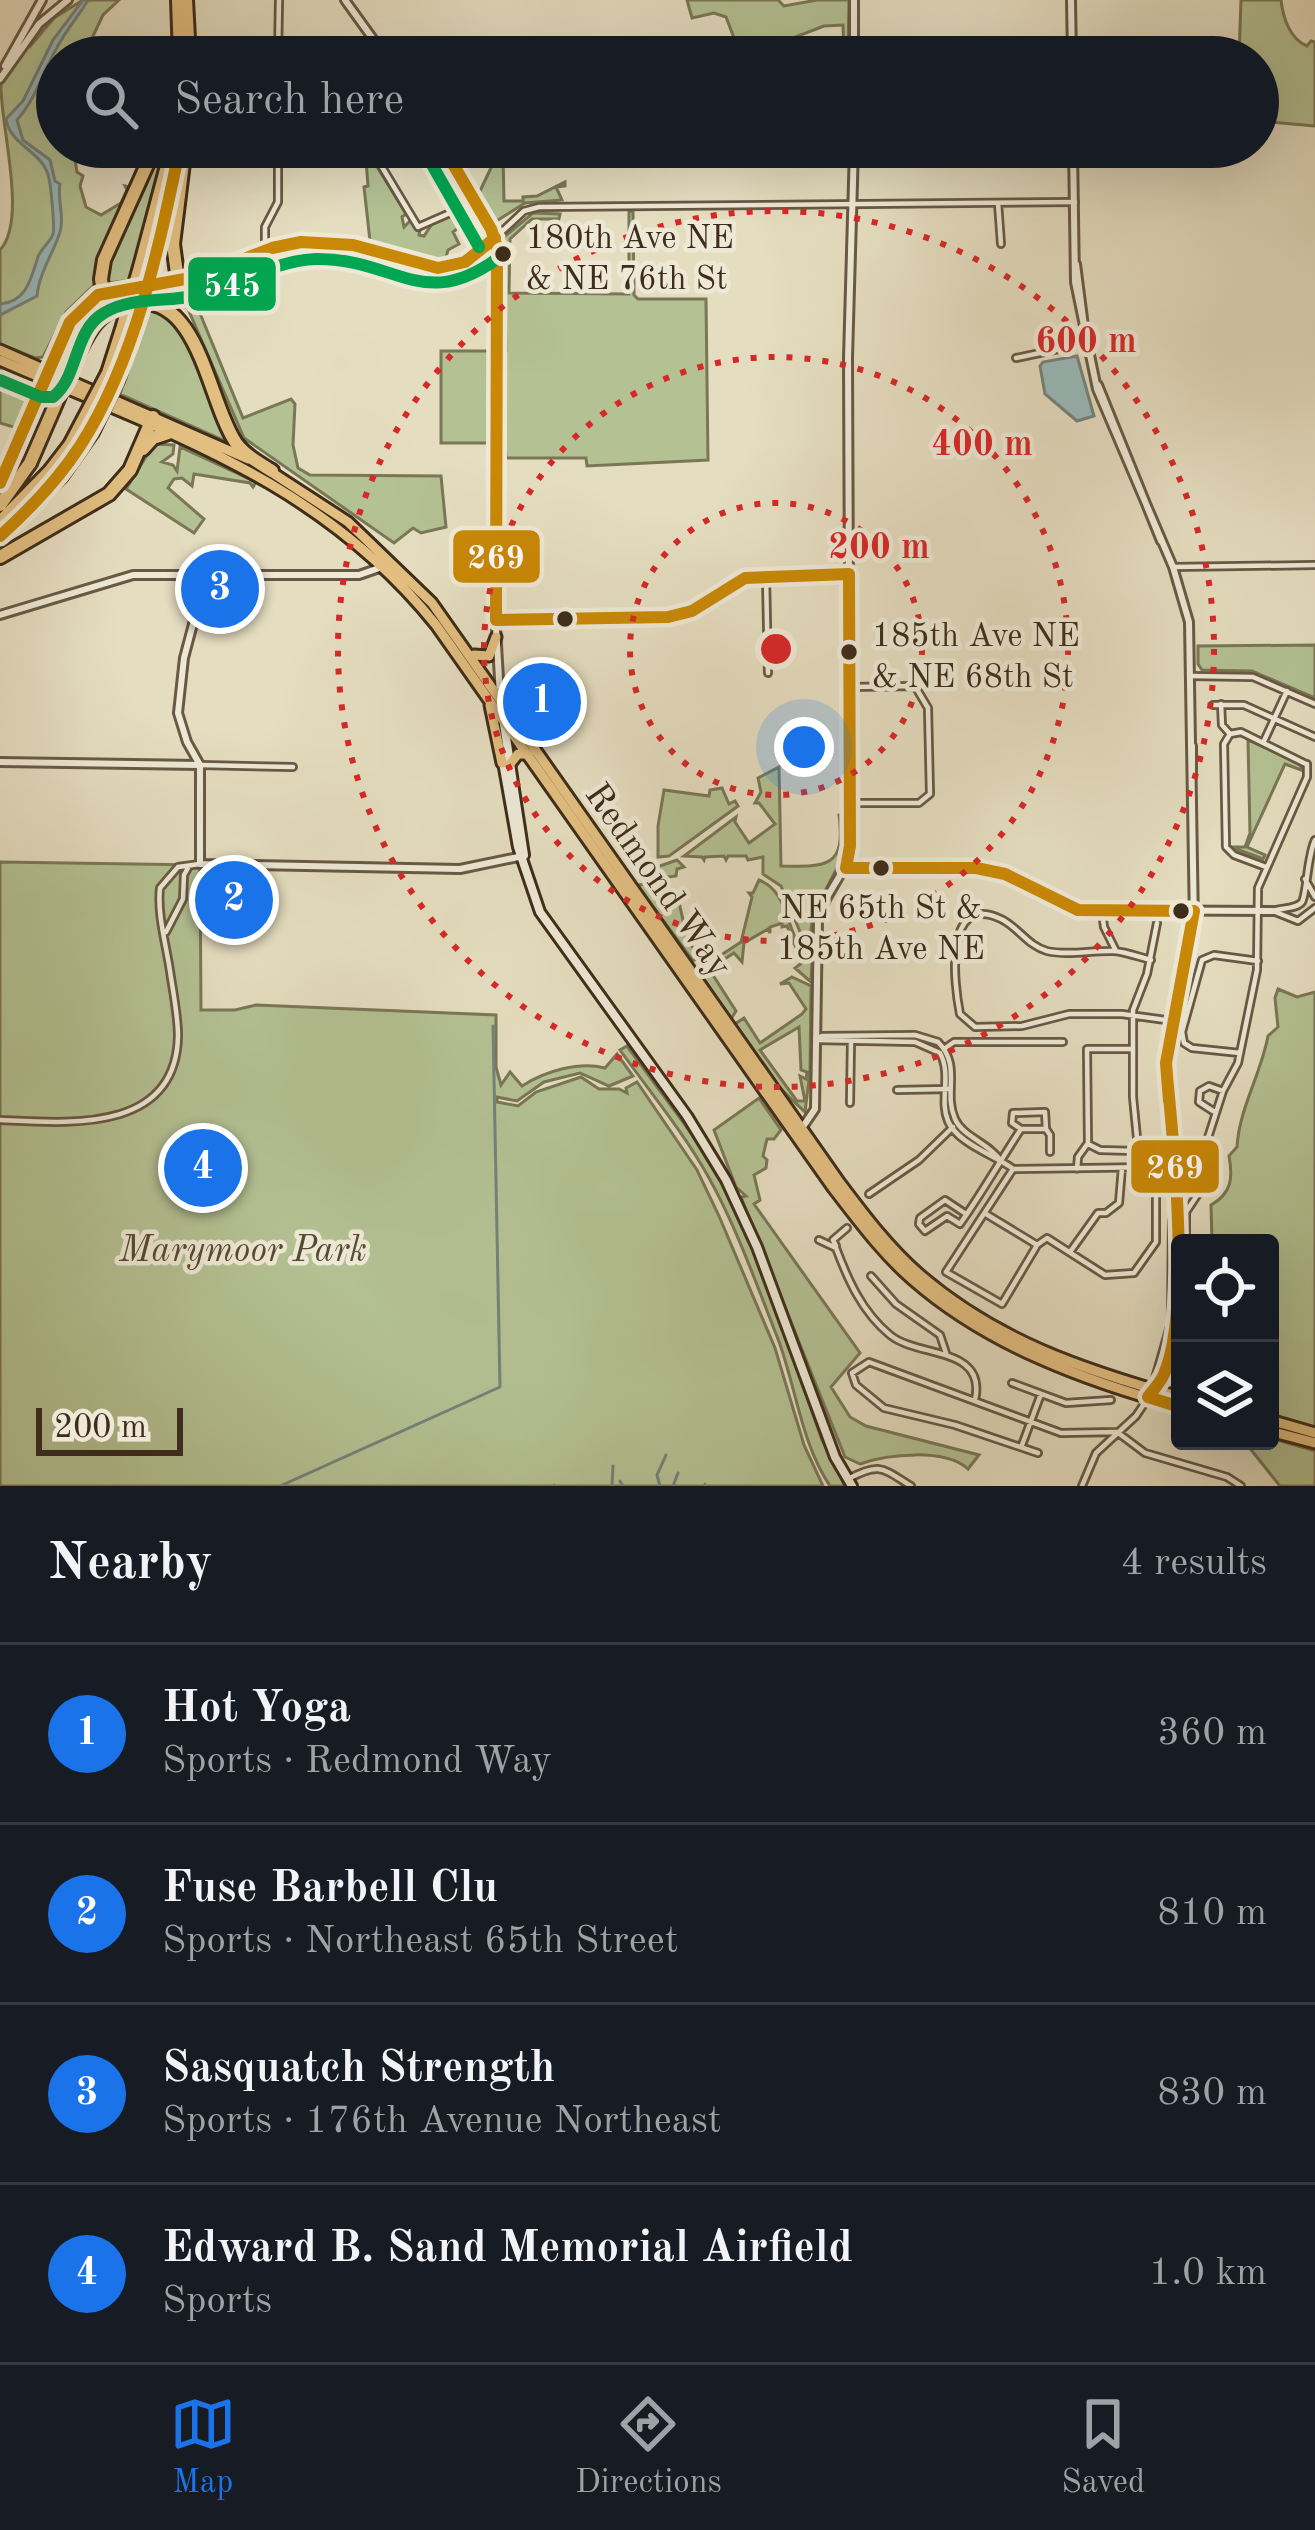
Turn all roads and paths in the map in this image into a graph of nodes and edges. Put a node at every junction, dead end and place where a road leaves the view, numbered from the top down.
1 (42, 0) edge
2 (54, 0) edge
3 (68, 0) edge
4 (279, 0) edge
5 (345, 0) edge
6 (854, 0) edge
7 (1070, 0) edge
8 (181, 5) edge
9 (34, 17) junction
10 (181, 36) edge
11 (278, 36) edge
12 (371, 36) edge
13 (854, 36) edge
14 (1071, 36) edge
15 (0, 77) edge
16 (146, 168) edge
17 (173, 168) edge
18 (178, 168) edge
19 (278, 168) edge
20 (383, 168) edge
21 (455, 168) edge
22 (854, 168) edge
23 (1074, 168) edge
24 (475, 202) junction
25 (1075, 202) junction
26 (998, 203) junction
27 (853, 205) junction
28 (495, 238) junction
29 (1001, 244) dead end
30 (265, 251) junction
31 (470, 259) junction
32 (236, 263) junction
33 (497, 272) junction
34 (266, 276) dead end
35 (178, 280) junction
36 (104, 293) junction
37 (1086, 338) junction
38 (0, 350) edge
39 (1016, 358) dead end
40 (0, 360) edge
41 (47, 376) junction
42 (152, 421) junction
43 (168, 433) junction
44 (138, 454) junction
45 (272, 472) junction
46 (56, 474) junction
47 (0, 483) edge
48 (0, 506) edge
49 (0, 522) edge
50 (0, 536) edge
51 (0, 557) edge
52 (388, 564) junction
53 (1315, 565) edge
54 (1173, 567) junction
55 (206, 574) junction
56 (848, 574) junction
57 (766, 576) junction
58 (0, 614) edge
59 (496, 620) junction
60 (496, 638) junction
61 (467, 651) junction
62 (768, 673) dead end
63 (1191, 676) junction
64 (850, 687) junction
65 (484, 689) junction
66 (1286, 692) junction
67 (500, 696) junction
68 (1315, 704) edge
69 (501, 713) junction
70 (1274, 719) junction
71 (1230, 734) junction
72 (1315, 737) edge
73 (1264, 742) junction
74 (529, 754) junction
75 (1315, 760) edge
76 (0, 762) edge
77 (506, 764) junction
78 (1306, 764) junction
79 (200, 765) junction
80 (292, 767) dead end
81 (557, 793) junction
82 (850, 803) junction
83 (583, 818) junction
84 (1315, 840) edge
85 (523, 856) junction
86 (200, 864) junction
87 (189, 866) junction
88 (1266, 867) junction
89 (846, 868) junction
90 (1305, 879) junction
91 (1315, 897) edge
92 (160, 903) junction
93 (176, 908) junction
94 (1315, 908) edge
95 (1102, 911) junction
96 (1194, 911) junction
97 (1273, 911) junction
98 (1258, 912) junction
99 (1157, 923) dead end
100 (165, 937) junction
101 (1116, 951) junction
102 (1150, 960) junction
103 (1258, 961) junction
104 (1133, 1016) junction
105 (1173, 1018) junction
106 (851, 1039) junction
107 (816, 1040) junction
108 (1063, 1042) dead end
109 (1132, 1049) junction
110 (942, 1051) junction
111 (1240, 1052) junction
112 (950, 1089) junction
113 (897, 1090) dead end
114 (1223, 1091) junction
115 (850, 1103) dead end
116 (1216, 1112) junction
117 (0, 1120) edge
118 (955, 1126) junction
119 (1021, 1129) junction
120 (1046, 1130) junction
121 (799, 1131) junction
122 (1088, 1143) junction
123 (1138, 1148) junction
124 (1050, 1152) dead end
125 (1175, 1153) junction
126 (1205, 1153) junction
127 (1000, 1160) junction
128 (1077, 1168) junction
129 (1121, 1168) junction
130 (1013, 1169) junction
131 (868, 1194) dead end
132 (984, 1213) junction
133 (967, 1214) junction
134 (847, 1228) dead end
135 (1186, 1234) edge
136 (819, 1240) dead end
137 (1037, 1245) junction
138 (838, 1252) junction
139 (1070, 1252) junction
140 (871, 1276) dead end
141 (946, 1353) junction
142 (1012, 1383) dead end
143 (1150, 1393) junction
144 (1041, 1394) junction
145 (1171, 1395) edge
146 (1111, 1400) dead end
147 (975, 1401) junction
148 (1171, 1403) edge
149 (1279, 1422) edge
150 (1030, 1423) junction
151 (1117, 1432) junction
152 (1315, 1432) edge
153 (1279, 1433) edge
154 (1315, 1443) edge
155 (1021, 1447) junction
156 (1037, 1453) dead end
157 (850, 1483) edge
158 (911, 1486) edge
159 (1082, 1486) edge
160 (1241, 1486) edge

1 - 9 street
2 - 9 street
3 - 15 street
4 - 11 street
5 - 12 street
6 - 13 street
7 - 14 street
8 - 10 highway
9 - 15 street
16 - 36 highway
17 - 46 highway, bridge
18 - 35 highway
19 - 30 street
20 - 24 street
21 - 24 street
22 - 27 street
23 - 25 street
24 - 28 street
25 - 26 street
25 - 37 street
26 - 27 street
26 - 29 street
27 - 28 street
27 - 56 street
28 - 31 street
28 - 33 street
30 - 31 street
30 - 32 street
31 - 33 street
32 - 34 street
32 - 35 street
33 - 59 street
35 - 36 main road
36 - 41 main road
37 - 39 street
37 - 54 street
38 - 41 main road, Redmond Way
40 - 41 main road, Redmond Way
41 - 42 main road, Redmond Way
41 - 47 highway
42 - 43 main road, Redmond Way
42 - 44 highway
42 - 45 main road, Redmond Way
43 - 44 highway
43 - 52 main road, Redmond Way
44 - 51 highway
45 - 48 highway, bridge
45 - 52 main road, Redmond Way
46 - 49 highway
46 - 50 highway
52 - 55 street
52 - 61 main road, Redmond Way
52 - 65 main road, Redmond Way
53 - 54 street
54 - 63 street
55 - 58 street
55 - 79 street
56 - 57 street
56 - 64 street
57 - 59 street
57 - 62 street
59 - 60 street
60 - 61 main road
60 - 67 street
61 - 67 main road, Redmond Way
63 - 66 street
63 - 96 street
64 - 82 street
64 - 82 street
65 - 69 main road, Redmond Way
65 - 77 main road
66 - 68 street
66 - 70 street
67 - 69 main road
67 - 83 main road, Redmond Way
69 - 74 main road, Redmond Way
69 - 77 main road
70 - 71 street
70 - 72 street
70 - 73 street
71 - 73 street
71 - 88 street
73 - 78 street
74 - 77 main road
74 - 81 main road, Redmond Way
75 - 78 street
76 - 79 street
77 - 85 main road
78 - 88 street
79 - 80 street
79 - 86 street
81 - 83 main road
81 - 121 main road, Redmond Way
82 - 89 street
83 - 121 main road, Redmond Way
84 - 90 street
85 - 86 street
85 - 157 main road
86 - 87 street
87 - 92 street
87 - 93 street
88 - 98 street
89 - 95 street
89 - 107 street
90 - 91 street
90 - 97 street
92 - 93 street
92 - 100 street
93 - 100 street
94 - 97 street
95 - 96 street
95 - 101 street
96 - 98 street
96 - 105 street
97 - 98 street
98 - 103 street
99 - 102 street
100 - 117 street
101 - 102 street
101 - 104 street
102 - 104 street
103 - 111 street
103 - 111 street
104 - 105 street
104 - 109 street
105 - 125 street
106 - 107 street
106 - 110 street
106 - 115 street
107 - 121 street
108 - 110 street
109 - 122 street
109 - 123 street
110 - 112 street
111 - 114 street
112 - 113 street
112 - 118 street
114 - 116 street
114 - 116 street
116 - 126 street
118 - 127 street
118 - 131 street
119 - 120 street
119 - 120 street
119 - 127 street
120 - 124 street
121 - 143 main road
122 - 123 street
122 - 128 street
123 - 125 street
125 - 126 street
125 - 143 street
126 - 135 street
127 - 130 street
127 - 133 street
128 - 129 street
128 - 130 street
129 - 139 street
129 - 139 street
130 - 132 street
132 - 137 street
132 - 137 street
133 - 133 street
134 - 138 street
136 - 138 street
137 - 139 street
138 - 141 street
140 - 141 street
141 - 147 street
142 - 144 street
143 - 145 main road
143 - 148 main road
143 - 151 street
144 - 146 street
144 - 150 street
147 - 150 street
147 - 155 street
149 - 152 main road
150 - 151 street
150 - 155 street
151 - 159 street
151 - 160 street
153 - 154 main road
155 - 156 street
157 - 158 street

